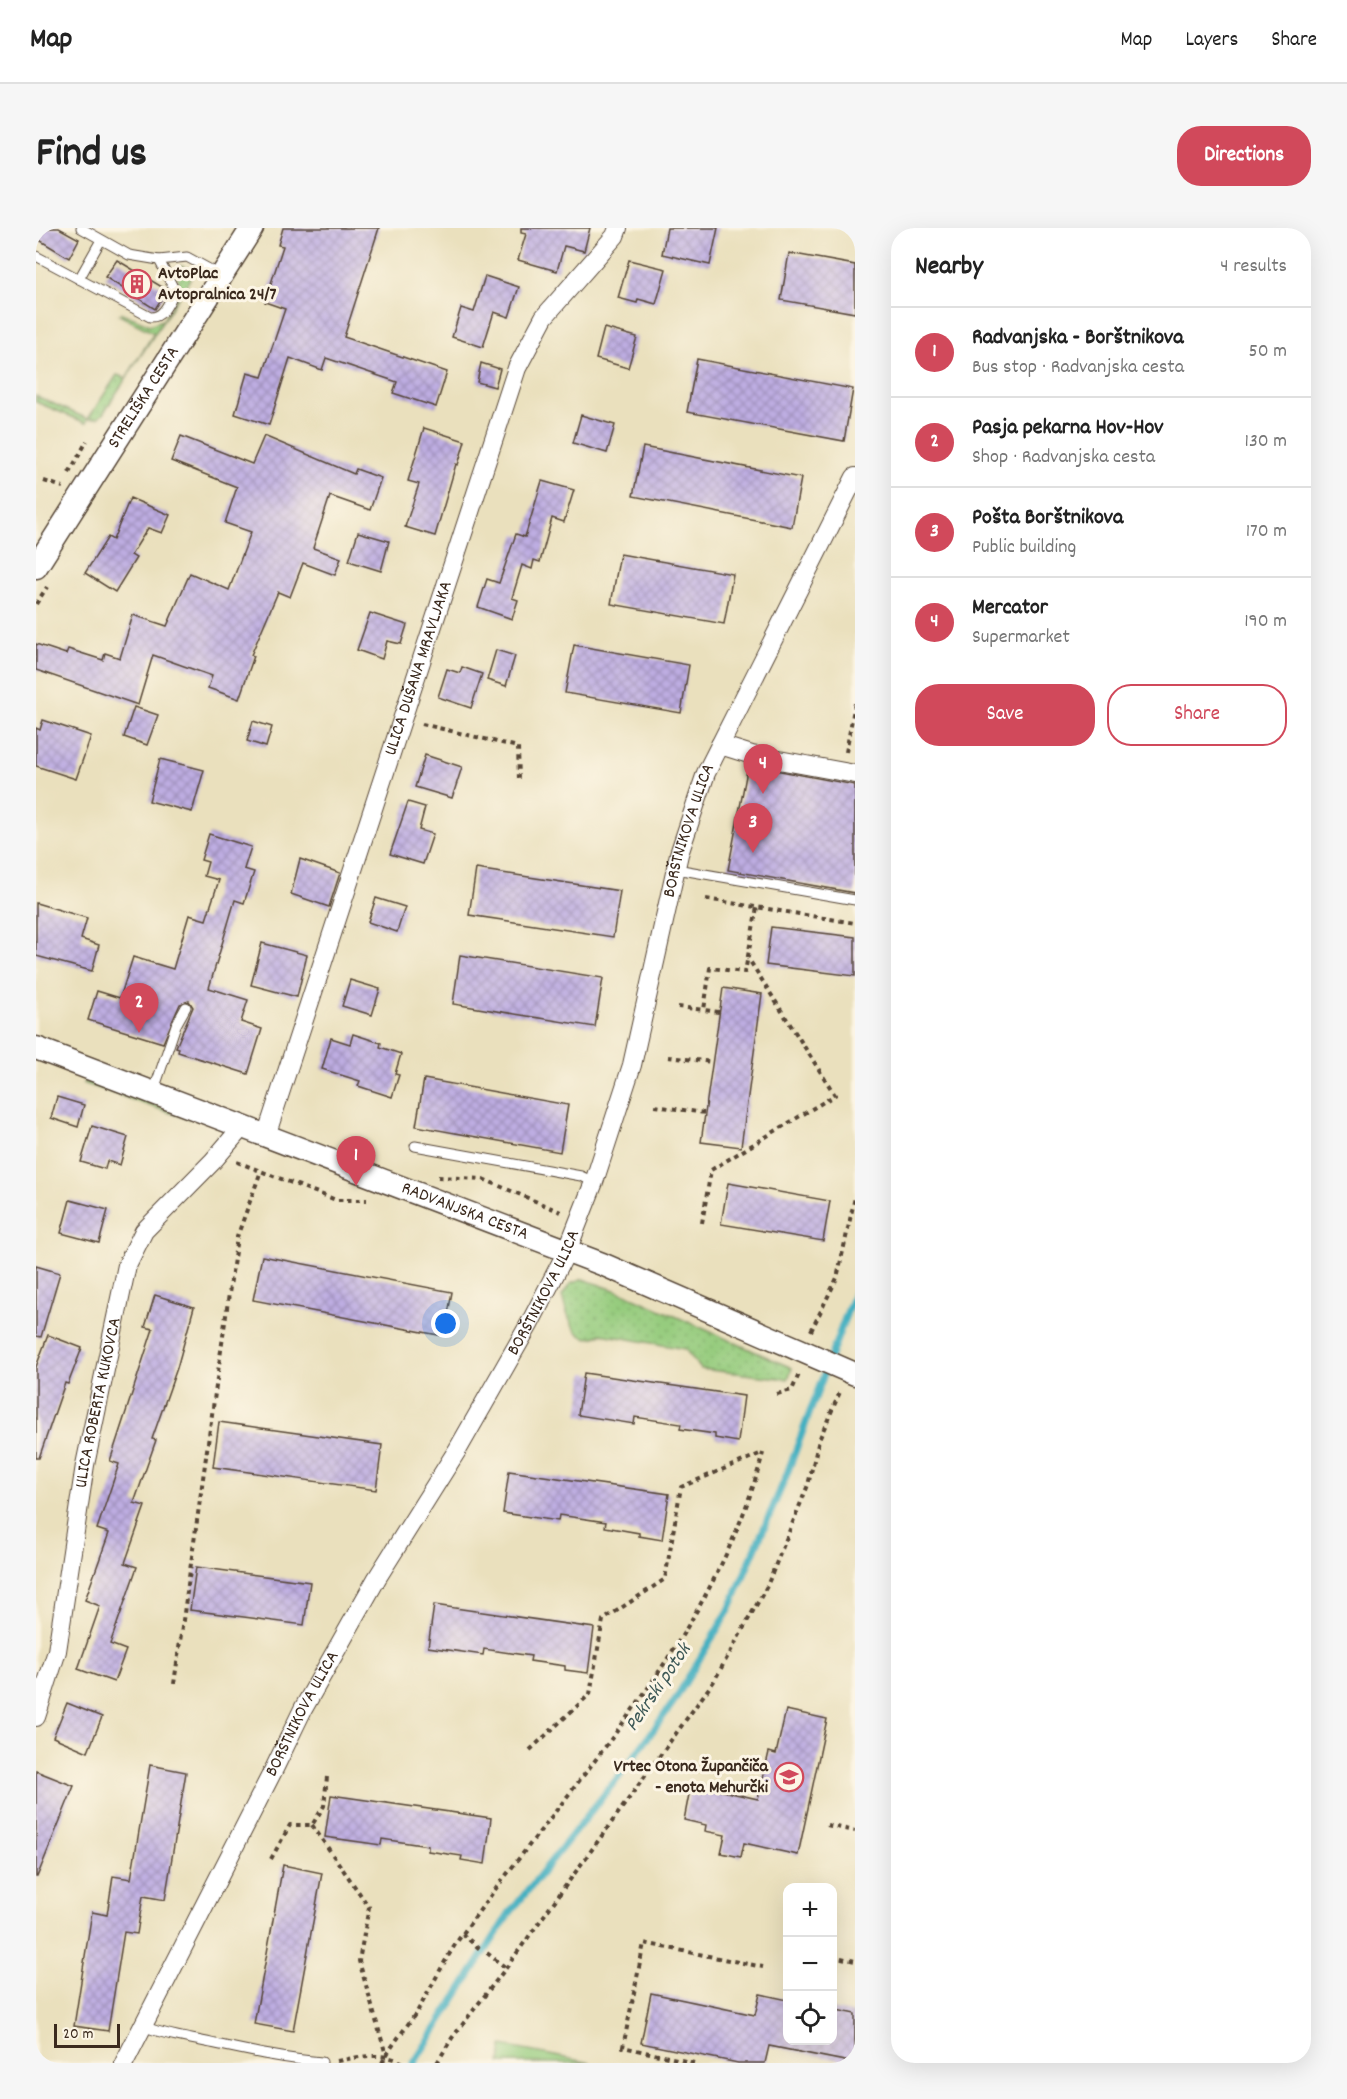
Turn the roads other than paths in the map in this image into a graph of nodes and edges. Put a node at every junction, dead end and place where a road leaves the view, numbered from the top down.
1 (81, 228) edge
2 (252, 228) edge
3 (618, 228) edge
4 (101, 240) junction
5 (36, 256) edge
6 (159, 260) junction
7 (222, 276) junction
8 (79, 279) junction
9 (855, 477) edge
10 (36, 567) edge
11 (720, 745) junction
12 (849, 773) edge
13 (676, 869) junction
14 (855, 900) edge
15 (186, 1007) dead end
16 (36, 1048) edge
17 (153, 1093) junction
18 (242, 1127) junction
19 (267, 1136) junction
20 (415, 1146) dead end
21 (594, 1182) junction
22 (567, 1251) junction
23 (848, 1377) edge
24 (36, 1717) edge
25 (143, 2026) junction
26 (322, 2062) edge
27 (124, 2063) edge

1 - 4 lane
2 - 7 street, STRELIŠKA CESTA
3 - 19 street, ULICA DUŠANA MRAVLJAKA
4 - 6 lane
4 - 8 lane
5 - 8 lane
6 - 7 lane
6 - 8 lane
7 - 10 street, STRELIŠKA CESTA
9 - 11 street, BORŠTNIKOVA ULICA
11 - 12 street
11 - 13 street, BORŠTNIKOVA ULICA
13 - 14 lane
13 - 21 street, BORŠTNIKOVA ULICA
15 - 17 lane
16 - 17 street, RADVANJSKA CESTA
17 - 18 street, RADVANJSKA CESTA
18 - 19 street, RADVANJSKA CESTA
18 - 24 street, ULICA ROBERTA KUKOVCA
19 - 22 street, RADVANJSKA CESTA
20 - 21 lane
21 - 22 street, BORŠTNIKOVA ULICA
22 - 23 street, RADVANJSKA CESTA
22 - 25 street, BORŠTNIKOVA ULICA
25 - 26 lane
25 - 27 street, BORŠTNIKOVA ULICA

